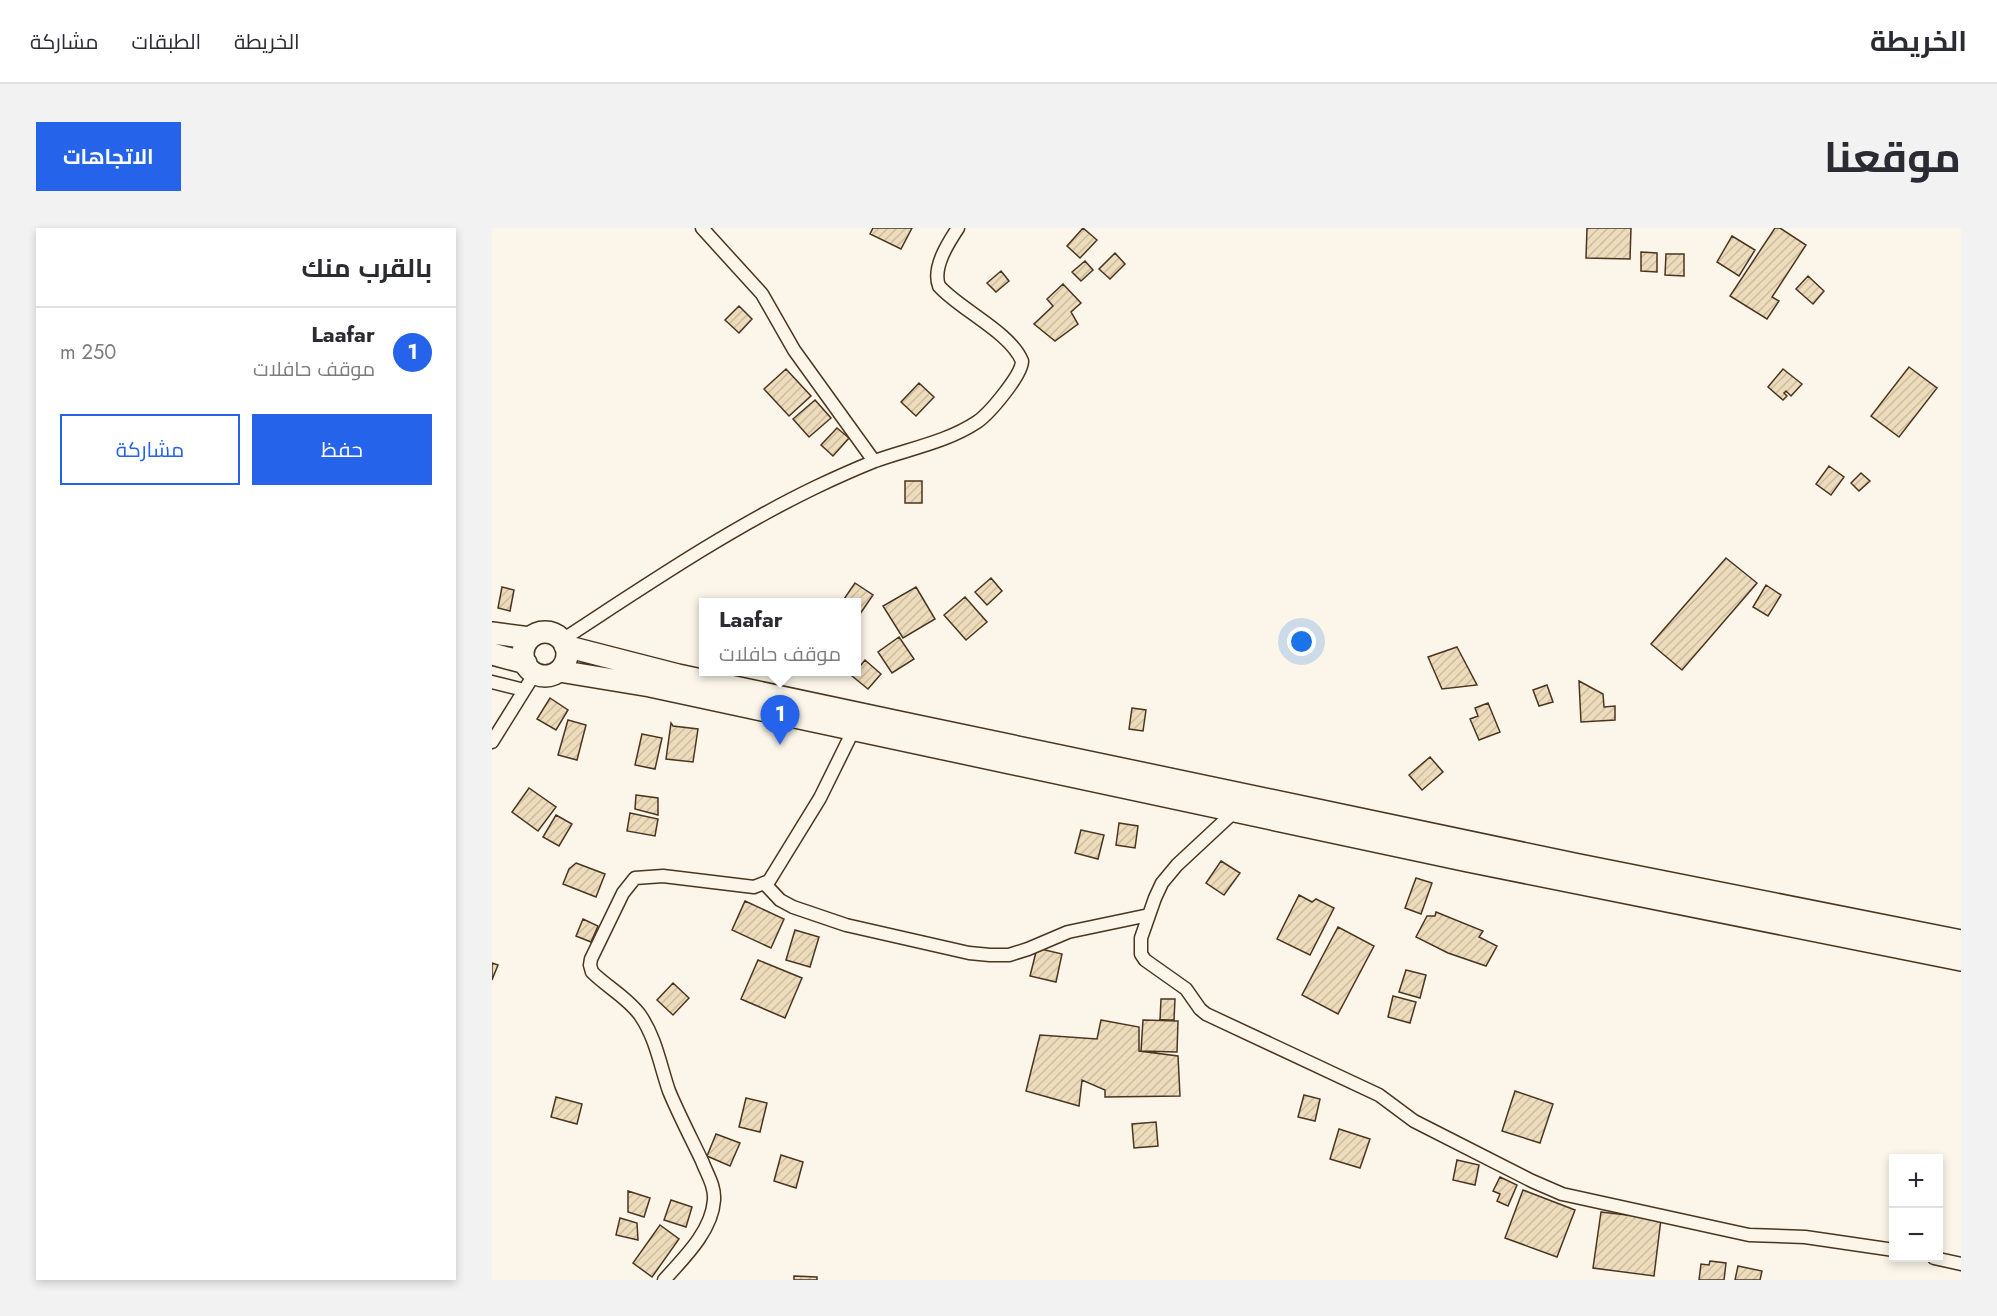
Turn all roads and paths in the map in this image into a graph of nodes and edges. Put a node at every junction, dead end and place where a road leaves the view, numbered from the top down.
1 (702, 228) edge
2 (958, 228) edge
3 (874, 461) junction
4 (492, 633) edge
5 (530, 638) junction
6 (564, 643) junction
7 (492, 654) edge
8 (559, 670) junction
9 (528, 675) junction
10 (492, 682) edge
11 (853, 730) junction
12 (492, 742) edge
13 (1235, 812) junction
14 (765, 884) junction
15 (1149, 915) junction
16 (1961, 941) edge
17 (1961, 960) edge
18 (1889, 1249) edge
19 (1943, 1259) edge
20 (1961, 1264) edge
21 (664, 1280) edge

1 - 3 street
2 - 3 street
3 - 6 street
4 - 5 highway
5 - 6 highway
5 - 9 highway
6 - 8 highway
6 - 16 highway
7 - 9 highway
8 - 9 highway
8 - 11 highway
9 - 10 street
9 - 12 street
11 - 13 highway
11 - 14 street
13 - 15 street
13 - 17 highway
14 - 15 street
14 - 21 street
15 - 18 street
19 - 20 street

